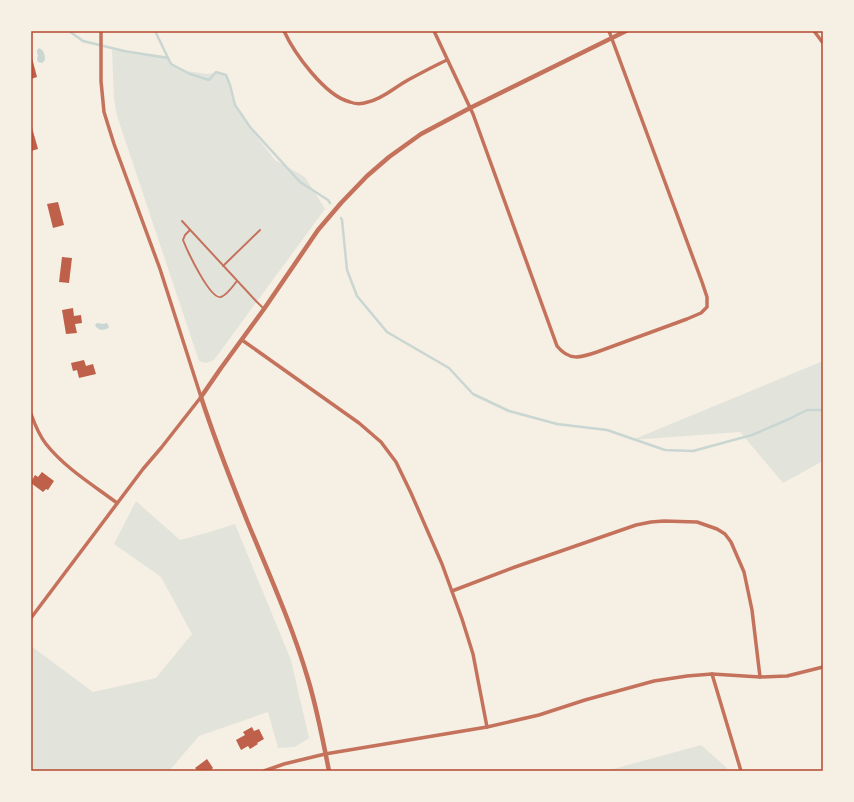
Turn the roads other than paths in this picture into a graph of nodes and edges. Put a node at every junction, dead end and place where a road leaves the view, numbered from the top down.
1 (101, 31) edge
2 (284, 31) edge
3 (434, 31) edge
4 (609, 31) edge
5 (626, 31) edge
6 (814, 31) edge
7 (611, 39) junction
8 (823, 43) edge
9 (447, 60) junction
10 (470, 108) junction
11 (182, 221) dead end
12 (190, 230) junction
13 (260, 230) dead end
14 (223, 266) junction
15 (237, 281) junction
16 (264, 309) junction
17 (242, 340) junction
18 (201, 397) junction
19 (31, 414) edge
20 (117, 503) junction
21 (452, 591) junction
22 (31, 618) edge
23 (823, 667) edge
24 (712, 674) junction
25 (760, 677) junction
26 (487, 727) junction
27 (325, 754) junction
28 (264, 771) edge
29 (328, 771) edge
30 (741, 771) edge

1 - 18 street
2 - 9 street
3 - 9 street
4 - 7 street
5 - 7 street
6 - 8 street
7 - 10 street
7 - 10 street
9 - 10 street
10 - 16 street
11 - 12 lane
12 - 14 lane
12 - 15 lane
13 - 14 lane
14 - 15 lane
15 - 16 lane
16 - 17 street
17 - 18 street
17 - 21 street
18 - 20 street
18 - 27 street
19 - 20 street
20 - 22 street
21 - 25 street
21 - 26 street
23 - 25 street
24 - 25 street
24 - 26 street
24 - 30 street
26 - 27 street
27 - 28 street
27 - 29 street

